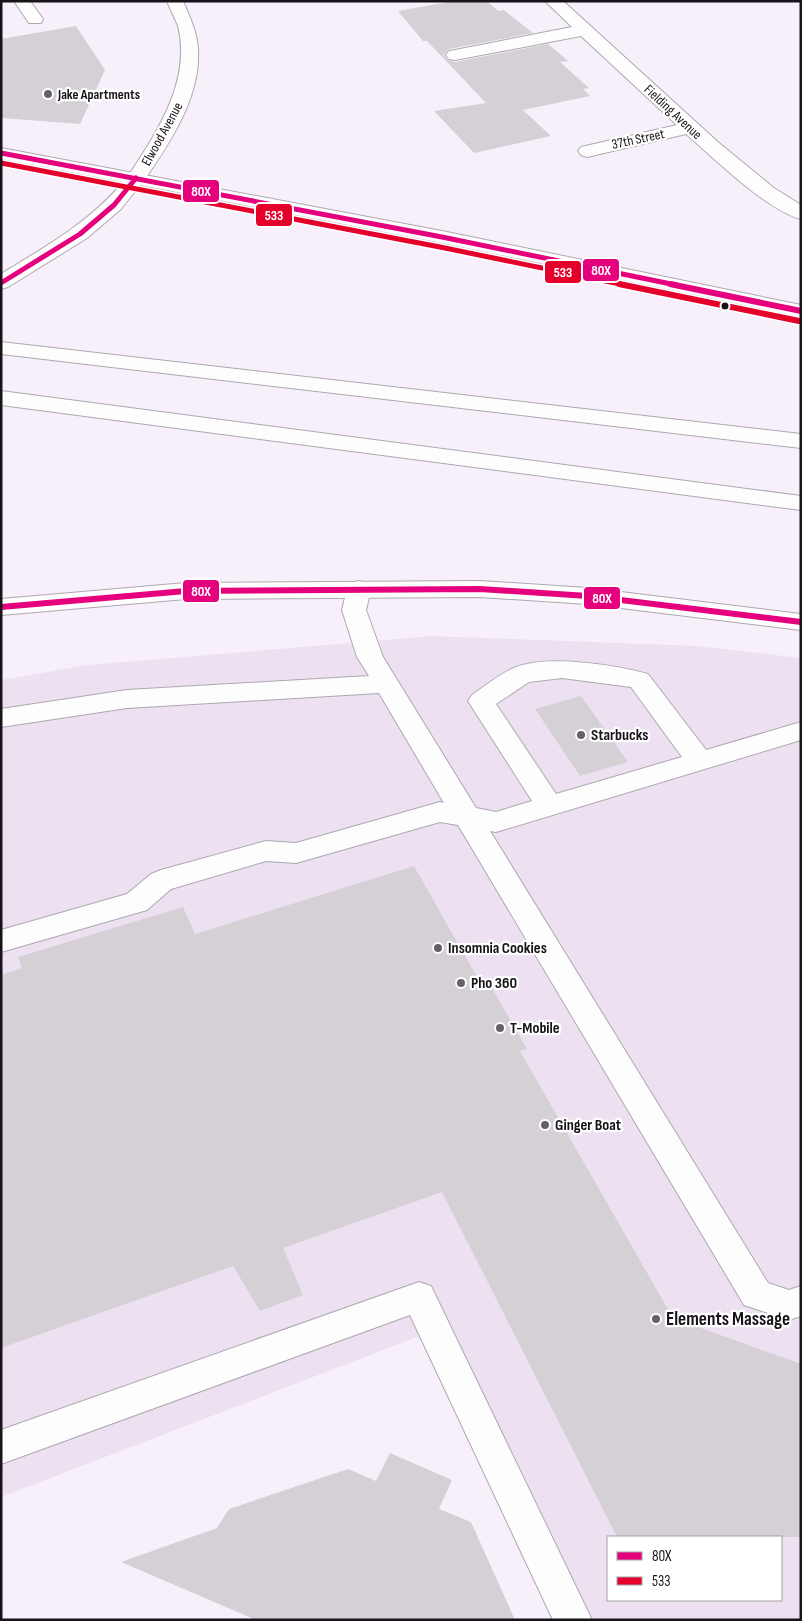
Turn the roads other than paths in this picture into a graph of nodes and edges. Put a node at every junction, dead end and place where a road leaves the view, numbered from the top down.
1 (22, 1) edge
2 (175, 1) edge
3 (553, 1) edge
4 (35, 19) dead end
5 (584, 30) junction
6 (455, 55) dead end
7 (689, 128) junction
8 (586, 151) dead end
9 (1, 153) edge
10 (136, 178) junction
11 (801, 213) edge
12 (5, 281) edge
13 (801, 311) edge
14 (1, 348) edge
15 (1, 398) edge
16 (801, 442) edge
17 (801, 503) edge
18 (359, 589) junction
19 (1, 608) edge
20 (801, 622) edge
21 (386, 684) junction
22 (1, 718) edge
23 (801, 731) edge
24 (700, 761) junction
25 (549, 806) junction
26 (467, 816) junction
27 (1, 941) edge
28 (801, 1301) edge
29 (1, 1447) edge
30 (573, 1620) edge

1 - 4 main road
2 - 10 main road, Elwood Avenue
3 - 5 main road, Fielding Avenue
5 - 6 main road
5 - 7 main road, Fielding Avenue
7 - 8 main road, 37th Street
7 - 11 main road, Fielding Avenue
9 - 10 main road
10 - 12 main road, Elwood Avenue
10 - 13 main road
14 - 16 main road
15 - 17 main road
18 - 19 main road
18 - 20 main road
18 - 21 main road
21 - 22 main road
21 - 26 main road
23 - 24 main road
24 - 25 main road
24 - 25 main road
25 - 26 main road
26 - 27 main road
26 - 28 main road
29 - 30 main road

